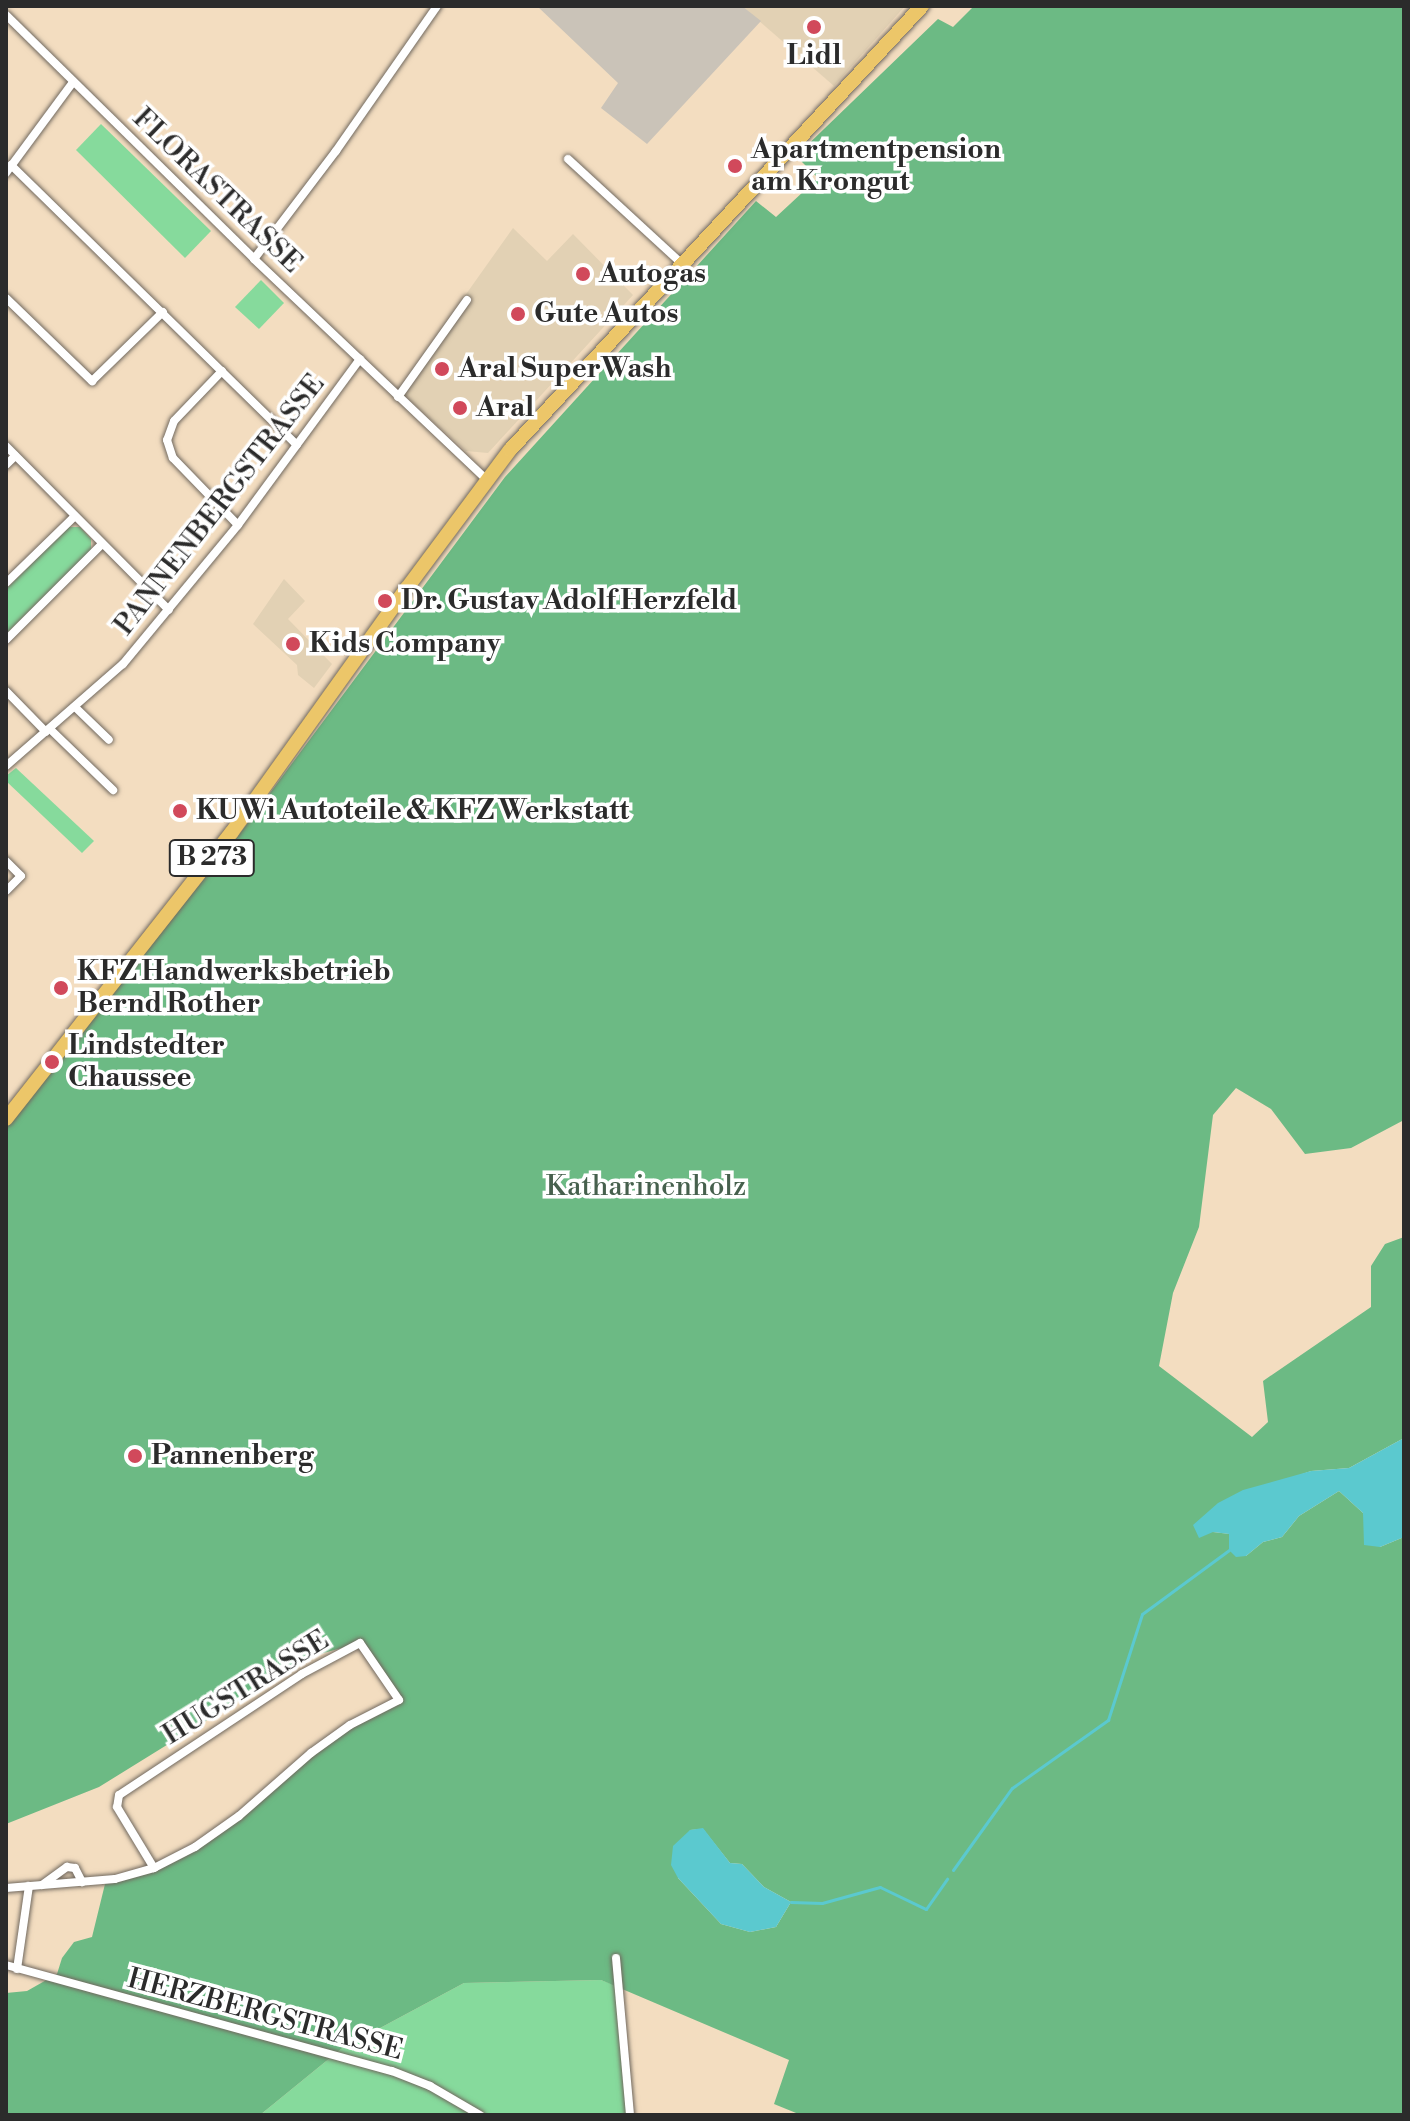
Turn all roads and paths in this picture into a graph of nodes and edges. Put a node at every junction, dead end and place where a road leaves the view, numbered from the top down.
1 (437, 6) edge
2 (922, 6) edge
3 (6, 15) edge
4 (73, 82) junction
5 (568, 159) dead end
6 (8, 168) edge
7 (254, 259) junction
8 (682, 264) junction
9 (6, 298) edge
10 (467, 300) dead end
11 (163, 312) junction
12 (360, 359) junction
13 (222, 371) junction
14 (398, 397) junction
15 (297, 445) junction
16 (6, 446) edge
17 (15, 456) junction
18 (6, 465) edge
19 (487, 480) junction
20 (75, 516) junction
21 (238, 525) junction
22 (102, 544) junction
23 (6, 583) edge
24 (169, 610) junction
25 (6, 640) edge
26 (6, 691) edge
27 (75, 707) junction
28 (48, 730) junction
29 (109, 740) dead end
30 (6, 766) edge
31 (113, 790) dead end
32 (6, 861) edge
33 (6, 891) edge
34 (6, 1119) edge
35 (154, 1868) junction
36 (82, 1882) junction
37 (41, 1885) junction
38 (29, 1886) junction
39 (6, 1888) edge
40 (616, 1958) dead end
41 (6, 1965) edge
42 (17, 1969) junction
43 (480, 2115) edge
44 (630, 2115) edge

1 - 7 street
2 - 8 main road, B 273
3 - 4 street, FLORASTRASSE
4 - 6 street
4 - 7 street, FLORASTRASSE
5 - 8 street
6 - 11 street
7 - 12 street, FLORASTRASSE
8 - 19 main road, B 273
9 - 11 street
10 - 14 street
11 - 13 street
12 - 14 street, FLORASTRASSE
12 - 15 street, PANNENBERGSTRASSE
13 - 15 street
13 - 21 street
14 - 19 street, FLORASTRASSE
15 - 21 street, PANNENBERGSTRASSE
16 - 17 street
17 - 18 street
17 - 20 street
19 - 34 main road, B 273
20 - 22 street
20 - 23 street
21 - 24 street, PANNENBERGSTRASSE
22 - 24 street
22 - 25 street
24 - 27 street, PANNENBERGSTRASSE
26 - 28 street
27 - 28 street, PANNENBERGSTRASSE
27 - 29 street
28 - 30 street, PANNENBERGSTRASSE
28 - 31 street
32 - 33 street
35 - 35 street, HUGSTRASSE
35 - 36 street, HUGSTRASSE
36 - 37 street, HUGSTRASSE
36 - 37 street, HUGSTRASSE
37 - 38 street, HUGSTRASSE
38 - 39 street, HUGSTRASSE
38 - 42 street
40 - 44 street
41 - 42 street
42 - 43 street, HERZBERGSTRASSE

